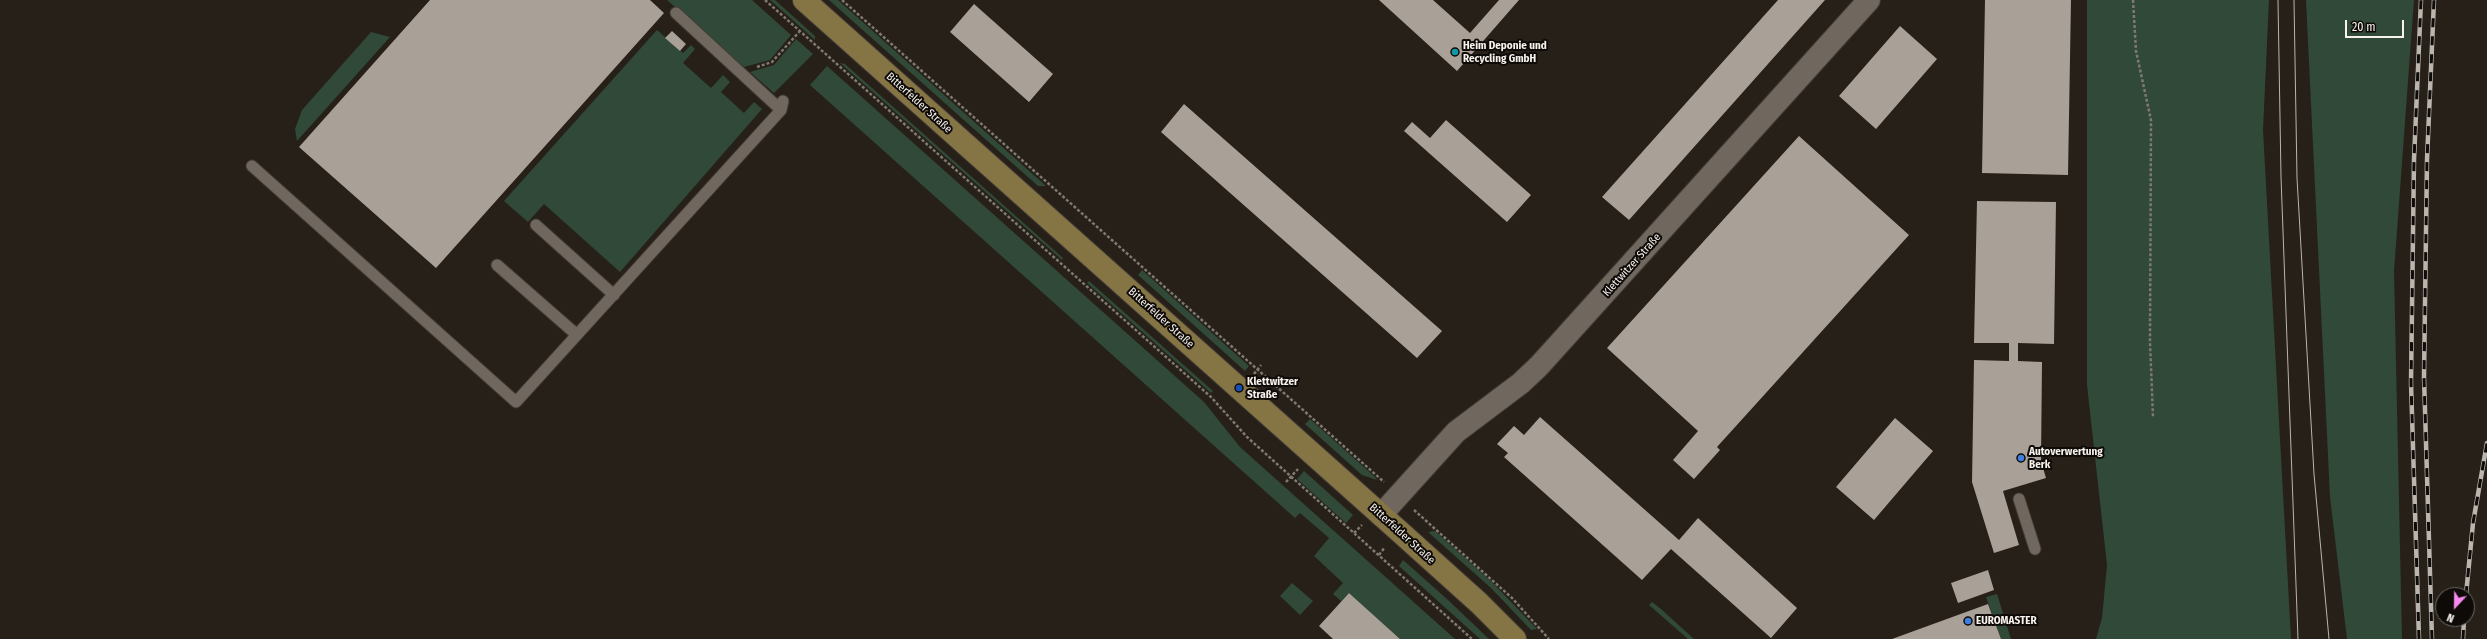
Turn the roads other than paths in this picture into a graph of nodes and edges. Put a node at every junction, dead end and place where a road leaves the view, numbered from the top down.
1 (804, 0) edge
2 (1869, 0) edge
3 (676, 13) dead end
4 (252, 166) dead end
5 (536, 226) dead end
6 (497, 265) dead end
7 (614, 295) junction
8 (577, 336) junction
9 (2019, 499) dead end
10 (1381, 515) junction
11 (2035, 549) dead end
12 (1515, 639) edge

1 - 10 main road, Bitterfelder Straße
2 - 10 street, Klettwitzer Straße
3 - 7 lane
4 - 8 lane
5 - 7 lane
6 - 8 lane
7 - 8 lane
9 - 11 lane
10 - 12 main road, Bitterfelder Straße

